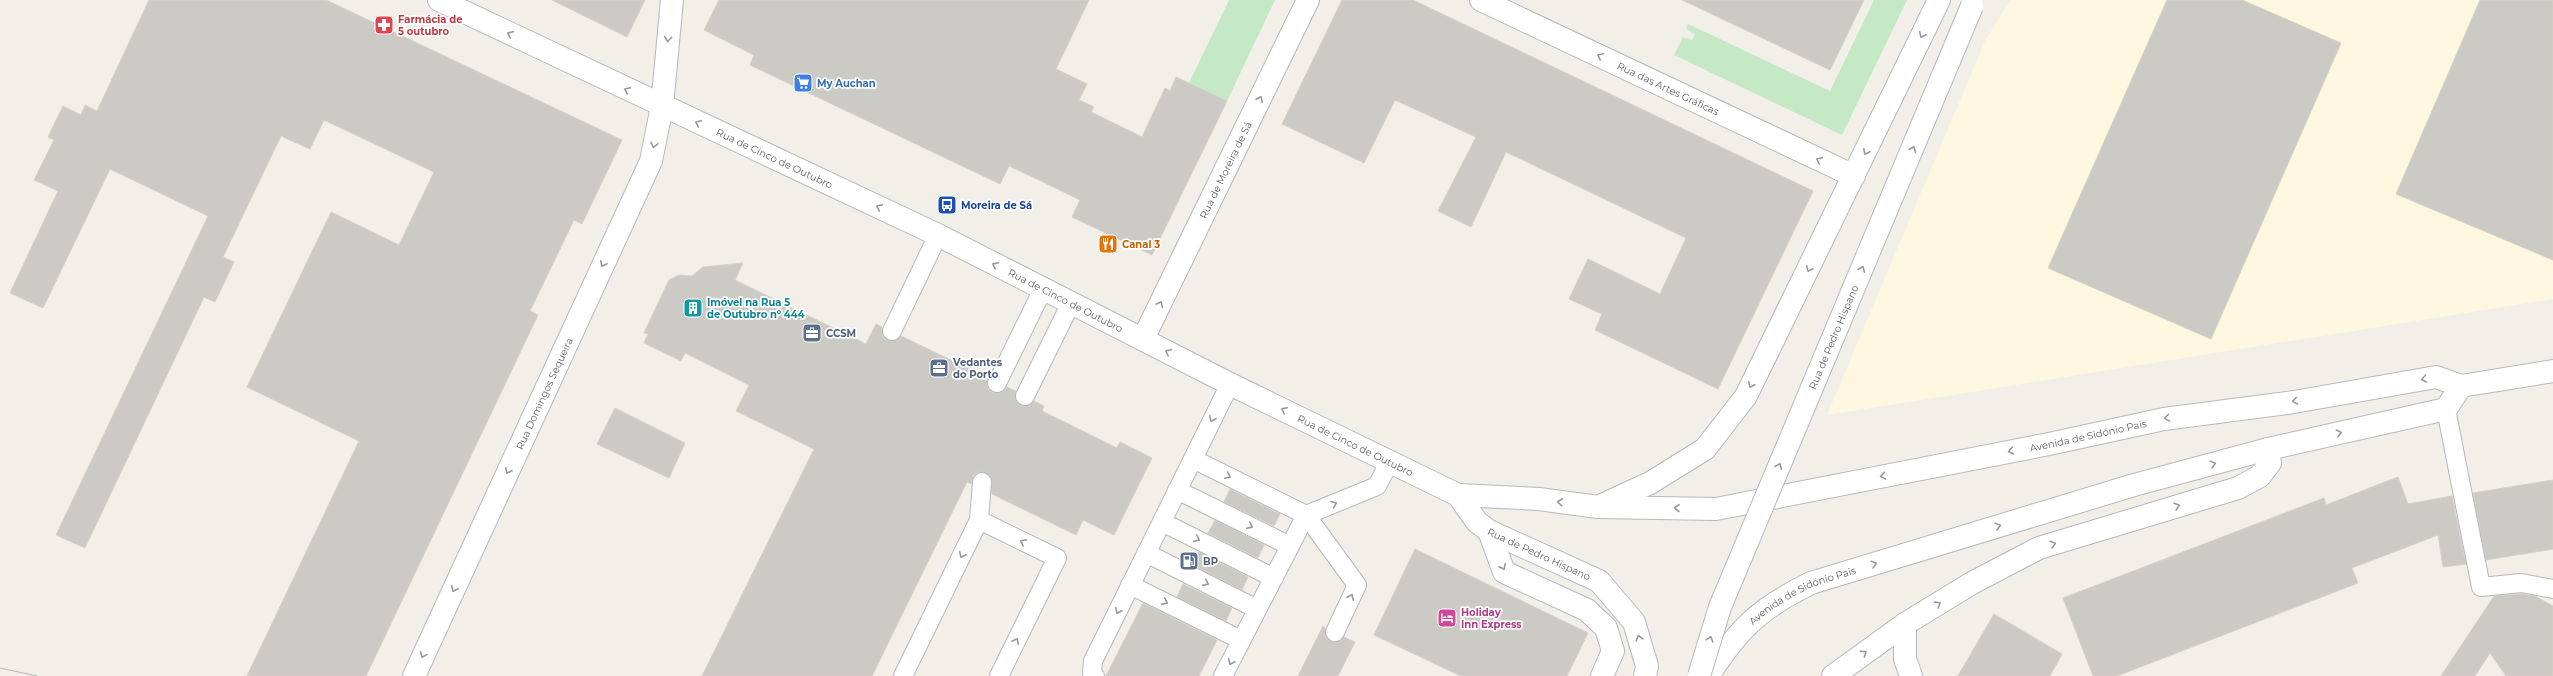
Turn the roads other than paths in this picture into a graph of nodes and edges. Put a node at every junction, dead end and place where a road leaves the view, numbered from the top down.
1 (438, 0) edge
2 (672, 0) edge
3 (1308, 0) edge
4 (1481, 0) edge
5 (1939, 0) edge
6 (1974, 3) edge
7 (662, 106) junction
8 (1854, 176) junction
9 (938, 235) junction
10 (1043, 289) junction
11 (1071, 303) junction
12 (892, 331) dead end
13 (1142, 339) junction
14 (2553, 371) edge
15 (997, 383) dead end
16 (1230, 384) junction
17 (2461, 386) junction
18 (1025, 396) dead end
19 (2446, 410) junction
20 (2268, 449) junction
21 (1192, 459) junction
22 (1390, 461) junction
23 (982, 482) dead end
24 (1177, 490) junction
25 (1458, 495) junction
26 (1598, 507) junction
27 (1716, 509) joint
28 (1306, 515) junction
29 (979, 520) junction
30 (1162, 522) junction
31 (1488, 531) junction
32 (1290, 546) junction
33 (1146, 553) junction
34 (1274, 578) junction
35 (1130, 585) junction
36 (2553, 589) edge
37 (1258, 609) junction
38 (1905, 624) junction
39 (1335, 632) dead end
40 (1242, 640) junction
41 (414, 676) edge
42 (903, 676) edge
43 (999, 676) edge
44 (1095, 676) edge
45 (1224, 676) edge
46 (1602, 676) edge
47 (1644, 676) edge
48 (1699, 676) edge
49 (1708, 676) edge
50 (1833, 676) edge
51 (1911, 676) edge

7 -> 1 main road, Rua de Cinco de Outubro
2 -> 7 main road, Rua Domingos Sequeira
13 -> 3 main road, Rua de Moreira de Sá
8 -> 4 main road, Rua das Artes Gráficas
5 -> 8 main road
48 -> 6 main road, Rua de Pedro Hispano, bridge
9 -> 7 main road, Rua de Cinco de Outubro
7 -> 41 main road, Rua Domingos Sequeira
8 -> 26 main road
10 -> 9 main road, Rua de Cinco de Outubro
9 - 12 lane
10 - 11 main road, Rua de Cinco de Outubro
10 - 15 lane
11 - 13 main road, Rua de Cinco de Outubro
11 - 18 lane
16 -> 13 main road, Rua de Cinco de Outubro
14 - 17 main road, Avenida de Sidónio Pais
16 -> 21 lane
22 -> 16 main road, Rua de Cinco de Outubro
17 - 19 main road
17 -> 27 main road, Avenida de Sidónio Pais
20 -> 19 main road, Avenida de Sidónio Pais
19 - 36 lane
38 -> 20 main road
49 -> 20 main road, Avenida de Sidónio Pais
21 - 24 lane
21 -> 28 lane
22 - 25 main road, Rua de Cinco de Outubro
28 -> 22 lane
23 - 29 lane
24 - 30 lane
24 -> 32 lane
26 -> 25 main road, Rua de Cinco de Outubro
25 - 31 main road, Rua de Pedro Hispano
27 -> 26 main road, Rua de Cinco de Outubro
28 - 32 lane
39 -> 28 lane
29 -> 42 lane
43 -> 29 lane
30 - 33 lane
30 -> 34 lane
31 -> 46 main road
47 -> 31 main road, Rua de Pedro Hispano
32 - 34 lane
33 - 35 lane
33 -> 37 lane
34 - 37 lane
35 -> 40 lane
35 -> 44 lane
37 - 40 lane
50 -> 38 main road
38 - 51 main road
40 -> 45 lane

